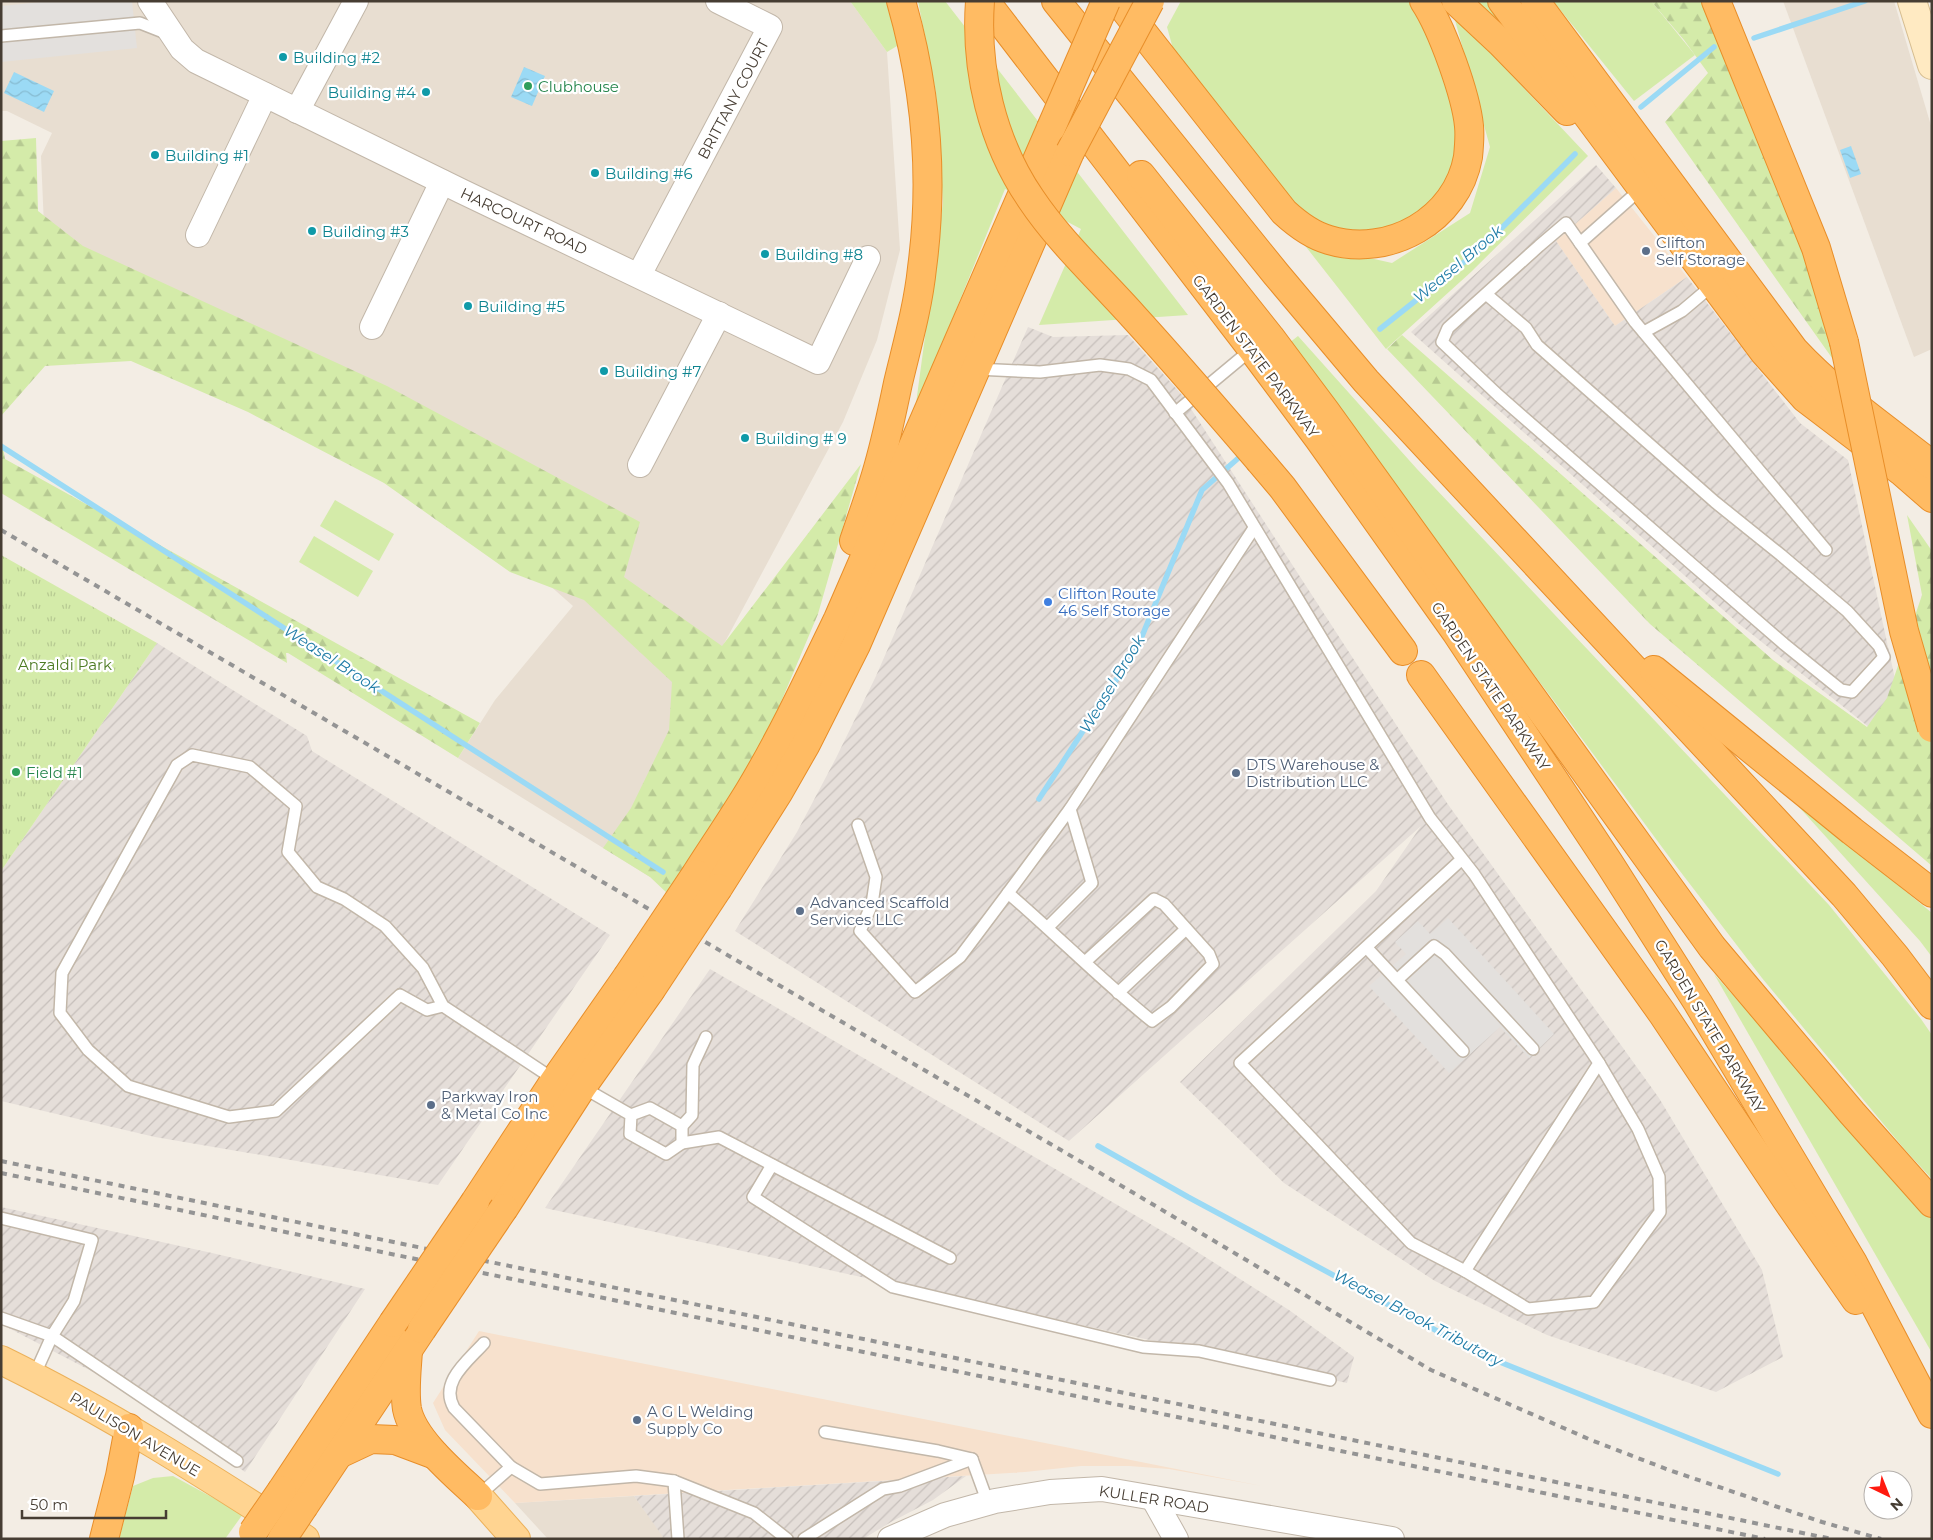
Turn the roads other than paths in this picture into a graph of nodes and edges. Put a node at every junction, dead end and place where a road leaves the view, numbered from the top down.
1 (150, 1) edge
2 (356, 1) edge
3 (718, 1) edge
4 (901, 1) edge
5 (980, 1) edge
6 (985, 1) edge
7 (1056, 1) edge
8 (1106, 1) edge
9 (1118, 1) edge
10 (1135, 1) edge
11 (1150, 1) edge
12 (1424, 1) edge
13 (1456, 1) edge
14 (1502, 1) edge
15 (1534, 1) edge
16 (1716, 1) edge
17 (1912, 1) edge
18 (172, 35) junction
19 (1, 36) edge
20 (1026, 55) junction
21 (1932, 65) edge
22 (265, 95) junction
23 (296, 111) junction
24 (1070, 152) junction
25 (442, 182) junction
26 (1638, 183) junction
27 (198, 235) dead end
28 (1580, 243) junction
29 (868, 258) dead end
30 (640, 275) junction
31 (1714, 284) junction
32 (1486, 294) junction
33 (718, 314) junction
34 (372, 327) dead end
35 (1644, 332) junction
36 (1252, 348) junction
37 (976, 369) junction
38 (1175, 414) junction
39 (1890, 431) junction
40 (1932, 454) edge
41 (640, 465) dead end
42 (1932, 465) edge
43 (1932, 498) edge
44 (1254, 528) junction
45 (1826, 550) dead end
46 (1583, 612) junction
47 (1403, 651) dead end
48 (1422, 675) dead end
49 (806, 687) junction
50 (1932, 728) edge
51 (1070, 809) junction
52 (858, 825) dead end
53 (1462, 859) junction
54 (707, 881) junction
55 (1008, 893) junction
56 (1932, 893) edge
57 (1048, 927) junction
58 (1186, 929) junction
59 (1367, 948) junction
60 (1085, 962) junction
61 (1397, 980) junction
62 (1118, 993) junction
63 (1932, 1004) edge
64 (443, 1006) junction
65 (706, 1037) dead end
66 (1533, 1049) dead end
67 (1463, 1051) dead end
68 (1599, 1063) junction
69 (554, 1080) junction
70 (582, 1086) junction
71 (631, 1115) junction
72 (682, 1126) junction
73 (682, 1143) junction
74 (772, 1165) junction
75 (1932, 1203) edge
76 (1, 1218) edge
77 (950, 1258) dead end
78 (1466, 1271) junction
79 (1, 1318) edge
80 (52, 1336) junction
81 (415, 1340) junction
82 (484, 1343) dead end
83 (1, 1360) edge
84 (34, 1376) junction
85 (1330, 1380) dead end
86 (1930, 1409) edge
87 (129, 1428) junction
88 (825, 1432) dead end
89 (339, 1454) junction
90 (435, 1455) junction
91 (972, 1459) junction
92 (237, 1462) dead end
93 (511, 1467) junction
94 (674, 1481) junction
95 (478, 1496) junction
96 (1152, 1498) junction
97 (988, 1503) junction
98 (256, 1528) edge
99 (104, 1539) edge
100 (282, 1539) edge
101 (305, 1539) edge
102 (516, 1539) edge
103 (678, 1539) edge
104 (787, 1539) edge
105 (804, 1539) edge
106 (890, 1539) edge
107 (1176, 1539) edge
108 (1391, 1539) edge

1 - 18 street, HARCOURT ROAD
2 - 23 street
3 - 30 street, BRITTANY COURT
4 - 49 highway
5 - 47 highway, bridge
6 - 20 highway, GARDEN STATE PARKWAY
7 - 46 highway
8 - 49 highway, bridge
9 - 12 highway
10 - 24 highway, bridge
11 - 24 highway, bridge
13 - 26 highway
14 - 26 highway
15 - 39 highway
16 - 50 highway, bridge
17 - 21 street
18 - 19 lane
18 - 22 street, HARCOURT ROAD
20 - 36 highway, GARDEN STATE PARKWAY
20 - 75 highway
22 - 23 street, HARCOURT ROAD
22 - 27 street
23 - 25 street, HARCOURT ROAD
24 - 37 highway
25 - 30 street, HARCOURT ROAD
25 - 34 street
26 - 28 lane
26 - 31 highway
28 - 32 lane
28 - 35 lane
29 - 33 street, HARCOURT ROAD
30 - 33 street, HARCOURT ROAD
31 - 35 lane
31 - 43 highway
32 - 32 lane
33 - 41 street
35 - 45 lane
36 - 38 lane
36 - 86 highway, GARDEN STATE PARKWAY
37 - 38 lane
37 - 54 highway
38 - 44 lane
39 - 40 highway
39 - 42 highway
44 - 51 lane
44 - 53 lane
46 - 56 highway
46 - 63 highway
48 - 86 highway
49 - 54 highway
51 - 55 lane
51 - 57 lane
52 - 55 lane
53 - 59 lane
53 - 68 lane
54 - 69 highway, bridge
54 - 70 highway, bridge
55 - 57 lane
57 - 60 lane
58 - 60 lane
58 - 62 lane
58 - 62 lane
59 - 61 lane
59 - 78 lane
60 - 62 lane
61 - 66 lane
61 - 67 lane
64 - 64 lane
64 - 69 lane
65 - 72 lane
68 - 78 lane
68 - 78 lane
69 - 98 highway, bridge
70 - 71 lane
70 - 81 highway, bridge
71 - 72 lane
71 - 73 lane
72 - 73 lane
73 - 74 lane
74 - 77 lane
74 - 85 lane
76 - 80 lane
79 - 80 lane
80 - 84 lane
80 - 92 lane
81 - 89 highway
81 - 90 highway
82 - 93 lane
83 - 84 main road, PAULISON AVENUE
84 - 87 main road, PAULISON AVENUE
87 - 98 main road, PAULISON AVENUE
87 - 99 highway
88 - 91 lane
89 - 90 highway
89 - 100 highway, bridge
90 - 95 highway
91 - 97 lane
91 - 105 lane
93 - 94 lane
93 - 95 lane
94 - 103 lane
94 - 104 lane
95 - 102 main road
96 - 97 street, KULLER ROAD
96 - 107 street
96 - 108 street, KULLER ROAD
97 - 106 street, KULLER ROAD
98 - 101 main road, PAULISON AVENUE

